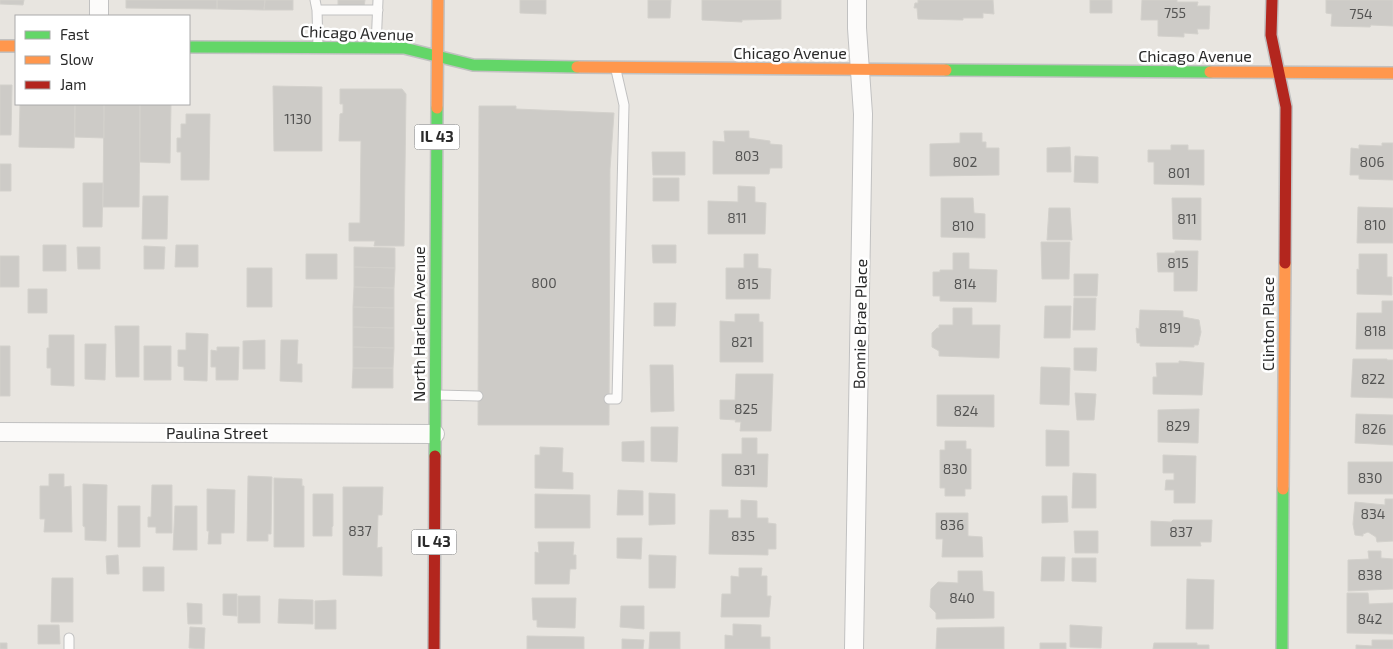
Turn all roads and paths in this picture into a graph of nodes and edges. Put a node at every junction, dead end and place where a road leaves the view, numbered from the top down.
1 (99, 0) edge
2 (315, 0) edge
3 (378, 0) edge
4 (438, 0) edge
5 (857, 0) edge
6 (1272, 0) edge
7 (317, 10) junction
8 (378, 10) junction
9 (99, 15) edge
10 (0, 46) edge
11 (15, 46) edge
12 (190, 47) edge
13 (318, 48) junction
14 (376, 48) junction
15 (437, 55) junction
16 (616, 68) junction
17 (860, 70) junction
18 (1279, 72) junction
19 (1393, 73) edge
20 (435, 395) junction
21 (478, 396) dead end
22 (609, 399) dead end
23 (0, 432) edge
24 (435, 434) junction
25 (69, 638) dead end
26 (69, 649) edge
27 (434, 649) edge
28 (854, 649) edge
29 (1282, 649) edge

1 - 9 street
2 - 7 lane
3 - 8 lane
4 - 15 main road, North Harlem Avenue / IL 43
5 - 17 street, Bonnie Brae Place
6 - 18 main road, Clinton Place
7 - 8 lane
7 - 13 lane
8 - 14 lane
10 - 11 main road
12 - 13 main road, Chicago Avenue
13 - 14 main road, Chicago Avenue
14 - 15 main road, Chicago Avenue
15 - 16 main road, Chicago Avenue
15 - 20 main road, North Harlem Avenue / IL 43
16 - 17 main road, Chicago Avenue
16 - 22 lane
17 - 18 main road, Chicago Avenue
17 - 28 street, Bonnie Brae Place
18 - 19 main road, Chicago Avenue
18 - 29 main road, Clinton Place
20 - 21 lane
20 - 24 main road, North Harlem Avenue / IL 43
23 - 24 street, Paulina Street
24 - 27 main road, North Harlem Avenue / IL 43
25 - 26 lane

